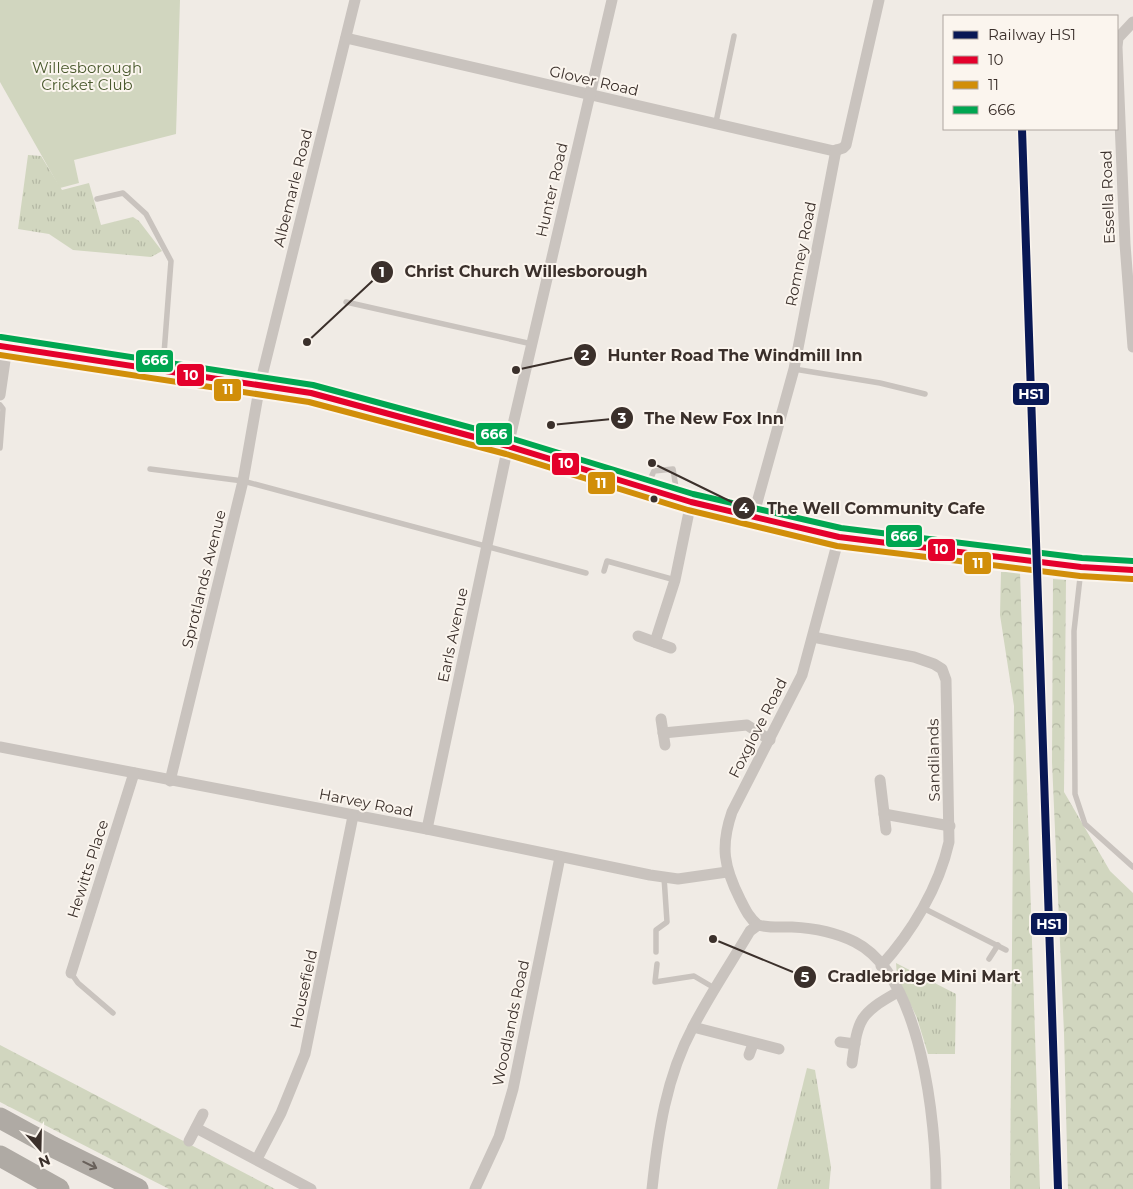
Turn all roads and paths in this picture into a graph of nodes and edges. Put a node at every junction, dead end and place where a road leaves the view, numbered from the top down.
1 (355, 0) edge
2 (612, 0) edge
3 (878, 0) edge
4 (1133, 22) edge
5 (734, 36) dead end
6 (346, 38) junction
7 (1118, 38) edge
8 (1118, 72) edge
9 (590, 96) junction
10 (716, 122) junction
11 (836, 150) junction
12 (97, 200) dead end
13 (346, 302) dead end
14 (532, 344) junction
15 (4, 346) edge
16 (1133, 347) edge
17 (163, 369) junction
18 (794, 369) junction
19 (260, 384) junction
20 (925, 394) dead end
21 (0, 395) edge
22 (0, 405) edge
23 (508, 446) junction
24 (0, 448) edge
25 (150, 469) dead end
26 (244, 481) junction
27 (684, 499) junction
28 (754, 518) junction
29 (839, 537) junction
30 (487, 548) junction
31 (1074, 566) junction
32 (1133, 570) edge
33 (604, 571) dead end
34 (586, 574) dead end
35 (675, 580) junction
36 (638, 636) dead end
37 (813, 637) junction
38 (655, 642) junction
39 (672, 648) dead end
40 (661, 719) dead end
41 (663, 733) junction
42 (770, 740) junction
43 (664, 745) dead end
44 (0, 747) edge
45 (134, 773) junction
46 (880, 780) dead end
47 (170, 781) junction
48 (884, 814) junction
49 (354, 816) junction
50 (950, 826) junction
51 (427, 829) junction
52 (886, 830) dead end
53 (560, 858) junction
54 (1133, 867) edge
55 (727, 872) junction
56 (664, 877) junction
57 (923, 908) junction
58 (758, 925) junction
59 (998, 945) junction
60 (1006, 950) dead end
61 (656, 952) dead end
62 (989, 958) dead end
63 (657, 964) dead end
64 (881, 966) junction
65 (70, 973) joint
66 (716, 989) junction
67 (898, 992) junction
68 (113, 1014) dead end
69 (693, 1027) junction
70 (840, 1042) dead end
71 (753, 1044) junction
72 (855, 1044) junction
73 (779, 1049) dead end
74 (749, 1056) dead end
75 (852, 1063) dead end
76 (203, 1114) dead end
77 (0, 1118) edge
78 (196, 1128) junction
79 (189, 1141) dead end
80 (0, 1156) edge
81 (257, 1159) junction
82 (59, 1189) edge
83 (138, 1189) edge
84 (311, 1189) edge
85 (475, 1189) edge
86 (652, 1189) edge
87 (936, 1189) edge

1 - 6 street, Albemarle Road
2 - 9 street, Hunter Road
3 - 11 street, Romney Road
4 - 7 street, Essella Road
5 - 10 lane
6 - 9 street, Glover Road
6 - 19 street, Albemarle Road
8 - 16 street, Essella Road
9 - 10 street, Glover Road
9 - 14 street, Hunter Road
10 - 11 street, Glover Road
11 - 18 street, Romney Road
12 - 17 lane
13 - 14 lane
14 - 23 street, Hunter Road
15 - 17 main road
15 - 21 street
17 - 19 main road
18 - 20 lane
18 - 28 street, Romney Road
19 - 23 main road
19 - 26 street, Sprotlands Avenue
22 - 24 lane
23 - 27 main road
23 - 30 street, Earls Avenue
25 - 26 lane
26 - 30 lane
26 - 47 street, Sprotlands Avenue
27 - 28 main road
27 - 35 street
28 - 29 main road
29 - 31 main road
29 - 37 street, Foxglove Road
30 - 34 lane
30 - 51 street, Earls Avenue
31 - 32 main road
31 - 54 lane
33 - 35 lane
35 - 38 street
36 - 38 street
37 - 42 street, Foxglove Road
37 - 50 street, Sandilands
38 - 39 street
40 - 41 street
41 - 42 street
41 - 43 street
42 - 55 street, Foxglove Road
44 - 45 street, Harvey Road
45 - 47 street, Harvey Road
45 - 65 street, Hewitts Place
46 - 48 street
47 - 49 street, Harvey Road
48 - 50 street
48 - 52 street
49 - 51 street, Harvey Road
49 - 81 street, Housefield
50 - 57 street, Sandilands
51 - 53 street, Harvey Road
53 - 56 street, Harvey Road
53 - 85 street, Woodlands Road
55 - 56 street, Harvey Road
55 - 58 street, Foxglove Road
56 - 61 lane
57 - 59 lane
57 - 64 street, Sandilands
58 - 64 street
58 - 66 street
59 - 60 lane
59 - 62 lane
63 - 66 lane
64 - 67 street
65 - 68 lane
66 - 69 street
67 - 72 street
67 - 87 street
69 - 71 street
69 - 86 street
70 - 72 street
71 - 73 street
71 - 74 street
72 - 75 street
76 - 78 street
77 -> 83 highway
78 - 79 street
78 - 81 street
80 - 82 highway
81 - 84 street

